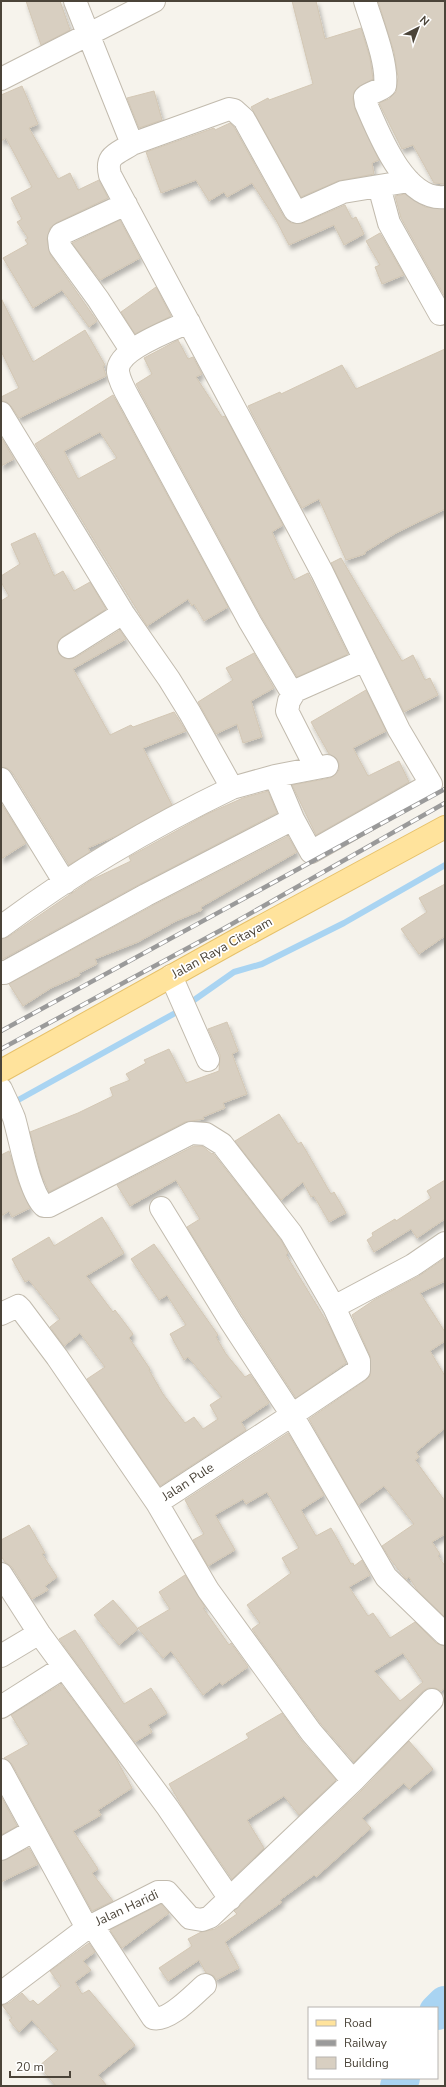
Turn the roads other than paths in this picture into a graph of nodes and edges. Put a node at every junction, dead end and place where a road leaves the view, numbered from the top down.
1 (75, 1) edge
2 (154, 1) edge
3 (364, 1) edge
4 (87, 34) junction
5 (1, 79) edge
6 (132, 144) junction
7 (409, 181) junction
8 (379, 186) junction
9 (445, 197) edge
10 (126, 204) junction
11 (440, 314) dead end
12 (188, 322) junction
13 (131, 350) junction
14 (1, 413) edge
15 (123, 613) junction
16 (69, 647) dead end
17 (365, 660) junction
18 (295, 691) junction
19 (275, 776) junction
20 (1, 779) edge
21 (232, 788) junction
22 (293, 819) junction
23 (445, 827) edge
24 (65, 882) junction
25 (1, 926) edge
26 (1, 972) edge
27 (175, 985) junction
28 (208, 1060) dead end
29 (1, 1071) edge
30 (1, 1089) edge
31 (161, 1208) dead end
32 (445, 1243) edge
33 (334, 1307) junction
34 (1, 1314) edge
35 (292, 1415) junction
36 (157, 1503) junction
37 (1, 1574) edge
38 (445, 1634) edge
39 (31, 1638) dead end
40 (1, 1656) edge
41 (64, 1667) junction
42 (432, 1700) dead end
43 (1, 1707) edge
44 (1, 1770) edge
45 (353, 1781) junction
46 (33, 1831) junction
47 (1, 1849) edge
48 (230, 1899) junction
49 (89, 1927) junction
50 (205, 1985) dead end
51 (1, 1994) edge

1 - 4 street
2 - 4 street
3 - 7 street
4 - 5 street
4 - 6 street
6 - 8 street
6 - 10 street
7 - 8 street
7 - 9 street
8 - 11 street
10 - 12 street
10 - 13 street
12 - 13 street
12 - 17 street
13 - 18 street
14 - 15 street
15 - 16 street
15 - 21 street
17 - 18 street
17 - 22 street
18 - 19 street
19 - 21 street
19 - 22 street
20 - 24 street
21 - 24 street
22 - 26 street
23 - 27 main road, Jalan Raya Citayam
24 - 25 street
27 - 28 street
27 - 29 main road, Jalan Raya Citayam
30 - 33 street
31 - 35 street
32 - 33 street
33 - 35 street, Jalan Pule
34 - 36 street, Jalan Pule
35 - 36 street, Jalan Pule
35 - 38 street
36 - 45 street
37 - 41 street
39 - 40 street
41 - 43 street
41 - 48 street
42 - 45 street, Jalan Haridi
44 - 46 street
45 - 48 street, Jalan Haridi
46 - 47 street
46 - 49 street
48 - 49 street, Jalan Haridi
49 - 50 street
49 - 51 street, Jalan Haridi

